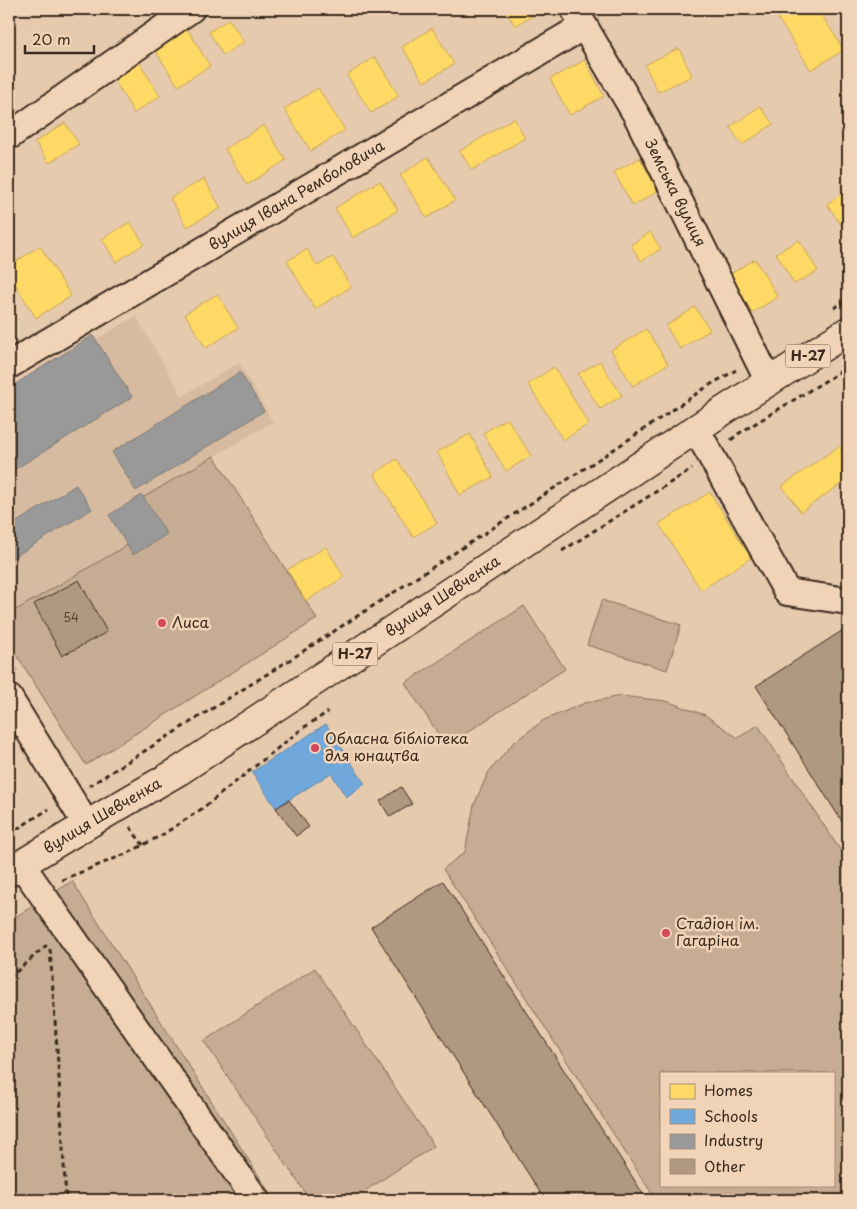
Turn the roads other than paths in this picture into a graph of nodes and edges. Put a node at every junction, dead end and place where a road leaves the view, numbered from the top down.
1 (191, 9) edge
2 (579, 17) edge
3 (9, 136) edge
4 (848, 331) edge
5 (9, 364) edge
6 (769, 382) junction
7 (696, 429) junction
8 (848, 601) edge
9 (9, 698) edge
10 (86, 824) junction
11 (15, 868) edge
12 (256, 1200) edge

1 - 3 street
2 - 5 street, вулиця Івана Ремболовича
2 - 6 street, Земська вулиця
4 - 6 main road, вулиця Шевченка / Н-27
6 - 7 main road, вулиця Шевченка / Н-27
7 - 8 street
7 - 10 main road, вулиця Шевченка / Н-27
9 - 10 street
10 - 11 main road, вулиця Шевченка / Н-27
11 - 12 street

